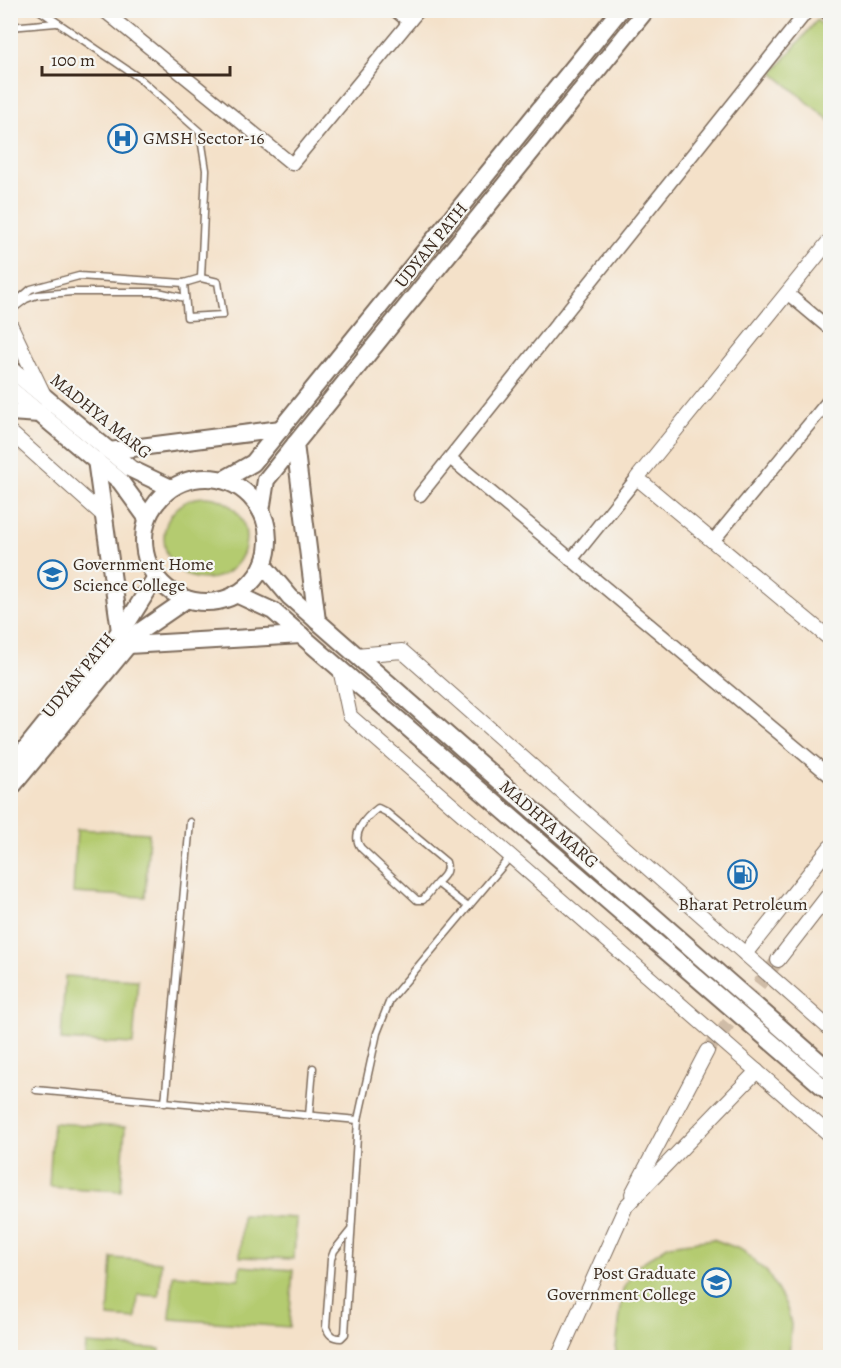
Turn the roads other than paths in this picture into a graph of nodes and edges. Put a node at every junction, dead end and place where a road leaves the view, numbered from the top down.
1 (39, 10) edge
2 (103, 10) edge
3 (394, 10) edge
4 (419, 10) edge
5 (620, 10) edge
6 (646, 10) edge
7 (808, 10) edge
8 (824, 10) edge
9 (831, 16) edge
10 (409, 22) junction
11 (57, 23) junction
12 (10, 27) edge
13 (831, 240) edge
14 (201, 278) junction
15 (184, 283) junction
16 (787, 293) junction
17 (185, 298) junction
18 (10, 307) edge
19 (10, 311) edge
20 (10, 324) edge
21 (831, 329) edge
22 (10, 368) edge
23 (10, 389) edge
24 (45, 397) junction
25 (831, 399) edge
26 (10, 412) edge
27 (40, 414) junction
28 (281, 429) junction
29 (10, 432) edge
30 (294, 444) junction
31 (103, 455) junction
32 (450, 458) junction
33 (637, 478) junction
34 (223, 480) junction
35 (171, 488) junction
36 (420, 495) dead end
37 (261, 511) junction
38 (104, 516) junction
39 (147, 518) junction
40 (713, 541) junction
41 (571, 560) junction
42 (263, 565) junction
43 (156, 577) junction
44 (236, 594) junction
45 (187, 599) junction
46 (317, 621) junction
47 (301, 635) junction
48 (124, 638) junction
49 (831, 639) edge
50 (356, 655) junction
51 (340, 669) junction
52 (10, 768) edge
53 (831, 776) edge
54 (10, 789) edge
55 (190, 822) dead end
56 (831, 847) edge
57 (511, 857) junction
58 (437, 883) junction
59 (831, 893) edge
60 (468, 908) junction
61 (745, 954) junction
62 (778, 960) tunnel mouth
63 (831, 1029) edge
64 (707, 1051) tunnel mouth
65 (313, 1068) dead end
66 (757, 1071) junction
67 (831, 1071) edge
68 (36, 1090) dead end
69 (831, 1093) edge
70 (165, 1102) junction
71 (309, 1116) junction
72 (358, 1120) junction
73 (831, 1135) edge
74 (626, 1206) junction
75 (350, 1231) junction
76 (558, 1358) edge

1 - 11 lane
2 - 10 street
3 - 10 street
4 - 10 street
5 - 28 main road, UDYAN PATH
6 - 30 main road, UDYAN PATH
7 - 32 street
8 - 9 street
11 - 12 lane
11 - 14 lane
13 - 16 street
14 - 15 lane
14 - 17 lane
15 - 17 lane
15 - 18 lane
16 - 21 street
16 - 33 street
17 - 19 lane
20 - 24 street
22 - 24 main road, MADHYA MARG
23 - 27 main road, MADHYA MARG
24 - 31 main road, MADHYA MARG
25 - 40 street
26 - 27 main road
27 - 31 main road, MADHYA MARG
28 - 31 main road
28 - 34 main road, UDYAN PATH
29 - 38 street
30 - 37 main road, UDYAN PATH
30 - 46 main road
31 - 35 main road, MADHYA MARG
31 - 38 main road
31 - 39 main road, MADHYA MARG
32 - 36 street
32 - 41 street
33 - 40 street
33 - 41 street
34 - 35 main road
34 - 37 main road
35 - 39 main road
37 - 42 main road
38 - 48 main road
39 - 43 main road
40 - 49 street
41 - 53 street
42 - 44 main road
42 - 46 main road, MADHYA MARG
43 - 45 main road
43 - 48 main road, UDYAN PATH
44 - 45 main road
44 - 47 main road, MADHYA MARG
45 - 48 main road, UDYAN PATH
46 - 50 main road, MADHYA MARG
47 - 48 main road
47 - 51 main road, MADHYA MARG
48 - 52 main road, UDYAN PATH
48 - 54 main road, UDYAN PATH
50 - 61 street
50 - 67 main road, MADHYA MARG
51 - 57 street
51 - 69 main road, MADHYA MARG
55 - 70 lane
56 - 61 street
57 - 60 lane
57 - 66 street
58 - 58 lane
58 - 60 lane
59 - 62 street
60 - 72 lane
61 - 63 street
64 - 74 street
65 - 71 lane
66 - 73 street
66 - 74 street
68 - 70 lane
70 - 71 lane
71 - 72 lane
72 - 75 lane
74 - 76 street
75 - 75 lane

